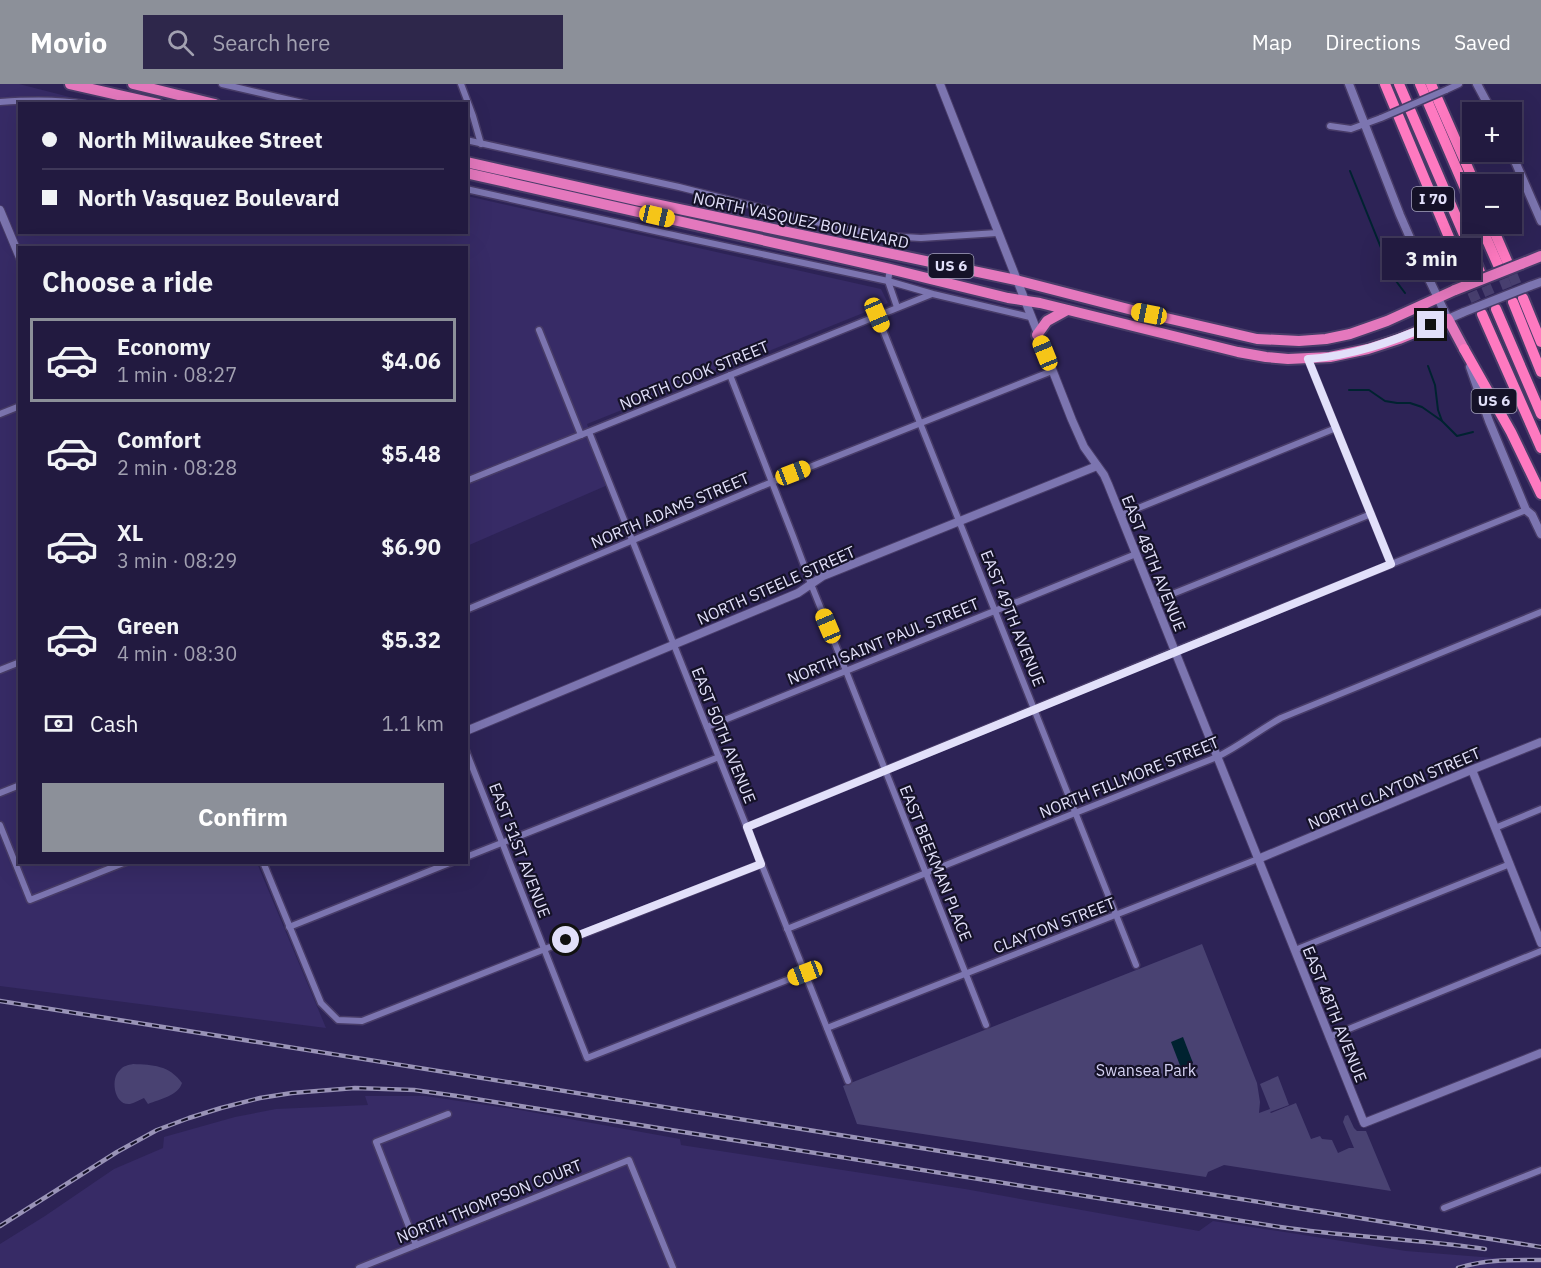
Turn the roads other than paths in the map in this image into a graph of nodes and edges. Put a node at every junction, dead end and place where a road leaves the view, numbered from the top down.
1 (70, 84) edge
2 (134, 84) edge
3 (222, 84) edge
4 (461, 84) edge
5 (940, 84) edge
6 (1348, 84) edge
7 (1385, 84) edge
8 (1399, 84) edge
9 (1420, 84) edge
10 (1459, 84) edge
11 (1477, 84) edge
12 (1433, 89) edge
13 (0, 102) edge
14 (68, 102) edge
15 (149, 102) edge
16 (207, 102) edge
17 (298, 102) edge
18 (1487, 102) edge
19 (1365, 124) junction
20 (1330, 126) dead end
21 (468, 141) edge
22 (481, 144) junction
23 (468, 162) edge
24 (1515, 162) edge
25 (468, 173) edge
26 (1471, 174) edge
27 (1462, 181) edge
28 (468, 189) edge
29 (0, 210) edge
30 (1541, 220) edge
31 (997, 233) junction
32 (1486, 234) edge
33 (1494, 234) edge
34 (18, 253) edge
35 (1541, 256) edge
36 (890, 268) junction
37 (1480, 272) tunnel mouth
38 (1466, 278) tunnel mouth
39 (1016, 280) junction
40 (888, 281) junction
41 (1541, 282) edge
42 (933, 294) junction
43 (1438, 298) junction
44 (1024, 301) junction
45 (897, 307) junction
46 (1496, 309) tunnel mouth
47 (1067, 310) junction
48 (1482, 314) tunnel mouth
49 (877, 315) junction
50 (1030, 317) junction
51 (1448, 319) junction
52 (539, 330) dead end
53 (1037, 335) junction
54 (1541, 342) edge
55 (1464, 349) junction
56 (1308, 359) junction
57 (1052, 371) junction
58 (1541, 372) edge
59 (729, 375) junction
60 (18, 407) edge
61 (0, 414) edge
62 (1541, 414) edge
63 (921, 423) junction
64 (1336, 428) junction
65 (589, 432) junction
66 (581, 435) junction
67 (1541, 448) edge
68 (1097, 466) junction
69 (468, 480) edge
70 (772, 482) junction
71 (1541, 494) edge
72 (1526, 510) junction
73 (1371, 514) junction
74 (1121, 515) junction
75 (960, 522) junction
76 (1541, 534) edge
77 (633, 541) junction
78 (1136, 554) junction
79 (1391, 564) junction
80 (811, 584) junction
81 (1155, 601) junction
82 (468, 609) edge
83 (995, 610) junction
84 (1541, 612) edge
85 (674, 644) junction
86 (1175, 651) junction
87 (18, 663) edge
88 (0, 670) edge
89 (846, 671) junction
90 (1035, 710) junction
91 (707, 727) junction
92 (468, 730) edge
93 (1541, 742) edge
94 (468, 756) edge
95 (719, 757) junction
96 (1218, 757) junction
97 (1472, 770) junction
98 (885, 771) junction
99 (18, 786) edge
100 (0, 793) edge
101 (1541, 809) edge
102 (1075, 813) junction
103 (0, 825) edge
104 (747, 827) junction
105 (1495, 828) junction
106 (502, 843) junction
107 (468, 856) edge
108 (1258, 859) junction
109 (121, 864) edge
110 (264, 864) edge
111 (447, 864) edge
112 (761, 864) junction
113 (1509, 864) junction
114 (926, 873) junction
115 (1116, 915) junction
116 (289, 927) junction
117 (787, 929) junction
118 (1541, 943) edge
119 (544, 948) junction
120 (1295, 950) junction
121 (1541, 951) edge
122 (1136, 965) dead end
123 (805, 973) junction
124 (966, 974) junction
125 (986, 1025) dead end
126 (827, 1028) junction
127 (1329, 1037) junction
128 (1541, 1053) edge
129 (848, 1081) dead end
130 (448, 1114) dead end
131 (1541, 1170) edge
132 (1444, 1209) dead end
133 (416, 1245) junction
134 (359, 1268) edge
135 (673, 1268) edge

1 - 15 highway
2 - 16 highway
3 - 17 street
4 - 22 street
5 - 31 street, EAST 48TH AVENUE
6 - 19 main road
7 - 38 highway, I 70
8 - 37 highway
9 - 27 highway
10 - 12 street, bridge
11 - 18 main road
12 - 19 street, bridge
12 - 26 highway, I 70
13 - 14 street
19 - 20 street
19 - 43 main road
21 - 22 street
22 - 31 street
23 - 39 highway, NORTH VASQUEZ BOULEVARD / US 6
24 - 30 main road
25 - 36 highway, NORTH VASQUEZ BOULEVARD / US 6
28 - 40 street
29 - 34 street
31 - 39 street, EAST 48TH AVENUE
32 - 33 highway
35 - 43 highway, NORTH VASQUEZ BOULEVARD / US 6, bridge
36 - 40 street
36 - 44 highway, NORTH VASQUEZ BOULEVARD / US 6
39 - 43 highway, NORTH VASQUEZ BOULEVARD / US 6
39 - 44 street, EAST 48TH AVENUE
40 - 42 street
40 - 45 street
41 - 51 main road, NORTH VASQUEZ BOULEVARD, bridge
42 - 45 street, NORTH COOK STREET
42 - 50 street
43 - 51 main road
44 - 47 highway, NORTH VASQUEZ BOULEVARD / US 6
44 - 50 street, EAST 48TH AVENUE
45 - 49 street, NORTH COOK STREET
46 - 62 highway
47 - 53 highway
47 - 56 highway, NORTH VASQUEZ BOULEVARD / US 6
48 - 67 highway
49 - 59 street, NORTH COOK STREET
49 - 63 street, EAST 49TH AVENUE
50 - 53 street, EAST 48TH AVENUE
51 - 55 highway, US 6
51 - 56 highway, NORTH VASQUEZ BOULEVARD / US 6
52 - 66 street
53 - 57 street, EAST 48TH AVENUE
54 - 58 highway
55 - 71 highway, US 6
55 - 72 main road
56 - 64 street
57 - 63 street, NORTH ADAMS STREET
57 - 68 street, EAST 48TH AVENUE
59 - 65 street, NORTH COOK STREET
59 - 70 street, EAST BEEKMAN PLACE
60 - 61 street
63 - 70 street, NORTH ADAMS STREET
63 - 75 street, EAST 49TH AVENUE
64 - 73 street
64 - 74 street
65 - 66 street, NORTH COOK STREET
65 - 77 street, EAST 50TH AVENUE
66 - 69 street, NORTH COOK STREET
68 - 74 street, EAST 48TH AVENUE
68 - 75 street, NORTH STEELE STREET
70 - 77 street, NORTH ADAMS STREET
70 - 80 street, EAST BEEKMAN PLACE
72 - 76 main road
72 - 79 street
73 - 79 street
73 - 81 street
74 - 78 street, EAST 48TH AVENUE
75 - 80 street, NORTH STEELE STREET
75 - 83 street, EAST 49TH AVENUE
77 - 82 street, NORTH ADAMS STREET
77 - 85 street, EAST 50TH AVENUE
78 - 81 street, EAST 48TH AVENUE
78 - 83 street, NORTH SAINT PAUL STREET
79 - 86 street
80 - 85 street, NORTH STEELE STREET
80 - 89 street, EAST BEEKMAN PLACE
81 - 86 street, EAST 48TH AVENUE
83 - 89 street, NORTH SAINT PAUL STREET
83 - 90 street, EAST 49TH AVENUE
84 - 96 street, NORTH FILLMORE STREET
85 - 91 street, EAST 50TH AVENUE
85 - 92 street, NORTH STEELE STREET
86 - 90 street
86 - 96 street, EAST 48TH AVENUE
87 - 88 street
89 - 91 street, NORTH SAINT PAUL STREET
89 - 98 street, EAST BEEKMAN PLACE
90 - 98 street
90 - 102 street, EAST 49TH AVENUE
91 - 95 street, EAST 50TH AVENUE
93 - 97 street, NORTH CLAYTON STREET
94 - 106 street, EAST 51ST AVENUE
95 - 104 street, EAST 50TH AVENUE
95 - 106 street
96 - 102 street, NORTH FILLMORE STREET
96 - 108 street, EAST 48TH AVENUE
97 - 105 street
97 - 108 street, NORTH CLAYTON STREET
98 - 104 street
98 - 114 street, EAST BEEKMAN PLACE
99 - 100 street
101 - 105 street
102 - 114 street, NORTH FILLMORE STREET
102 - 115 street, EAST 49TH AVENUE
103 - 109 street
104 - 112 street, EAST 50TH AVENUE
105 - 113 street
106 - 107 street
106 - 119 street, EAST 51ST AVENUE
108 - 115 street, CLAYTON STREET
108 - 120 street, EAST 48TH AVENUE
110 - 116 street
111 - 116 street
112 - 117 street, EAST 50TH AVENUE
112 - 119 street
113 - 118 street
113 - 120 street
114 - 117 street, NORTH FILLMORE STREET
114 - 124 street, EAST BEEKMAN PLACE
115 - 122 street, EAST 49TH AVENUE
115 - 124 street, CLAYTON STREET
116 - 119 street
117 - 123 street, EAST 50TH AVENUE
119 - 123 street, EAST 51ST AVENUE
120 - 127 street, EAST 48TH AVENUE
121 - 127 street
123 - 126 street, EAST 50TH AVENUE
124 - 125 street, EAST BEEKMAN PLACE
124 - 126 street, CLAYTON STREET
126 - 129 street, EAST 50TH AVENUE
127 - 128 street, EAST 48TH AVENUE
130 - 133 street
131 - 132 street
133 - 134 street, NORTH THOMPSON COURT
133 - 135 street, NORTH THOMPSON COURT

